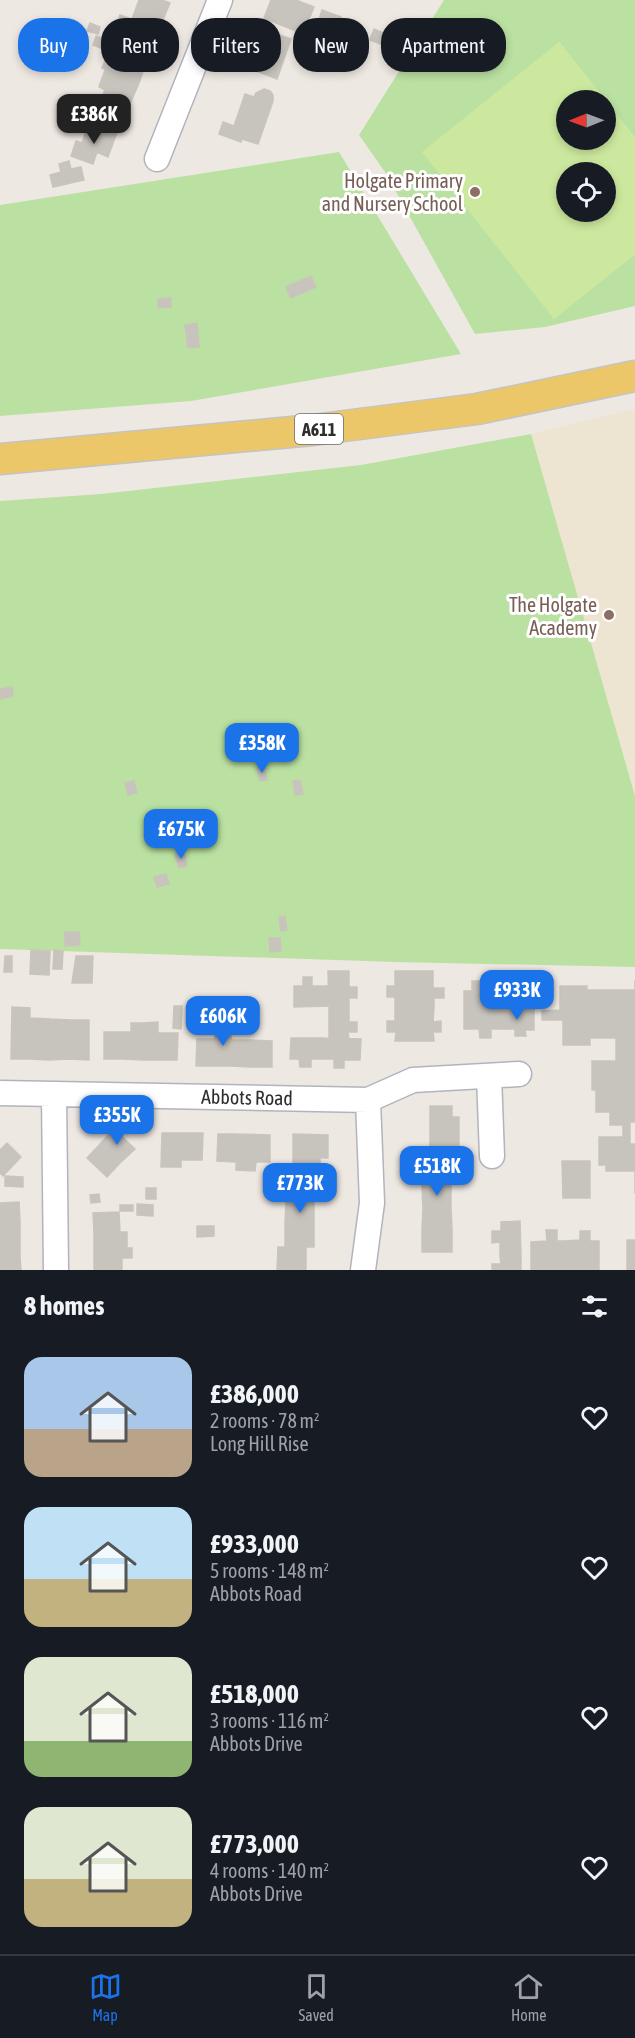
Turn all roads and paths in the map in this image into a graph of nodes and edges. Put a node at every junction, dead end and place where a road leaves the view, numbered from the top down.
1 (220, 0) edge
2 (157, 159) dead end
3 (635, 376) edge
4 (0, 459) edge
5 (519, 1074) dead end
6 (489, 1076) junction
7 (0, 1093) edge
8 (54, 1094) junction
9 (368, 1100) junction
10 (492, 1156) dead end
11 (56, 1270) edge
12 (363, 1270) edge

1 - 2 street
3 - 4 main road, A611
5 - 6 street, Abbots Road
6 - 9 street, Abbots Road
6 - 10 street
7 - 8 street, Abbots Road
8 - 9 street, Abbots Road
8 - 11 street
9 - 12 street

